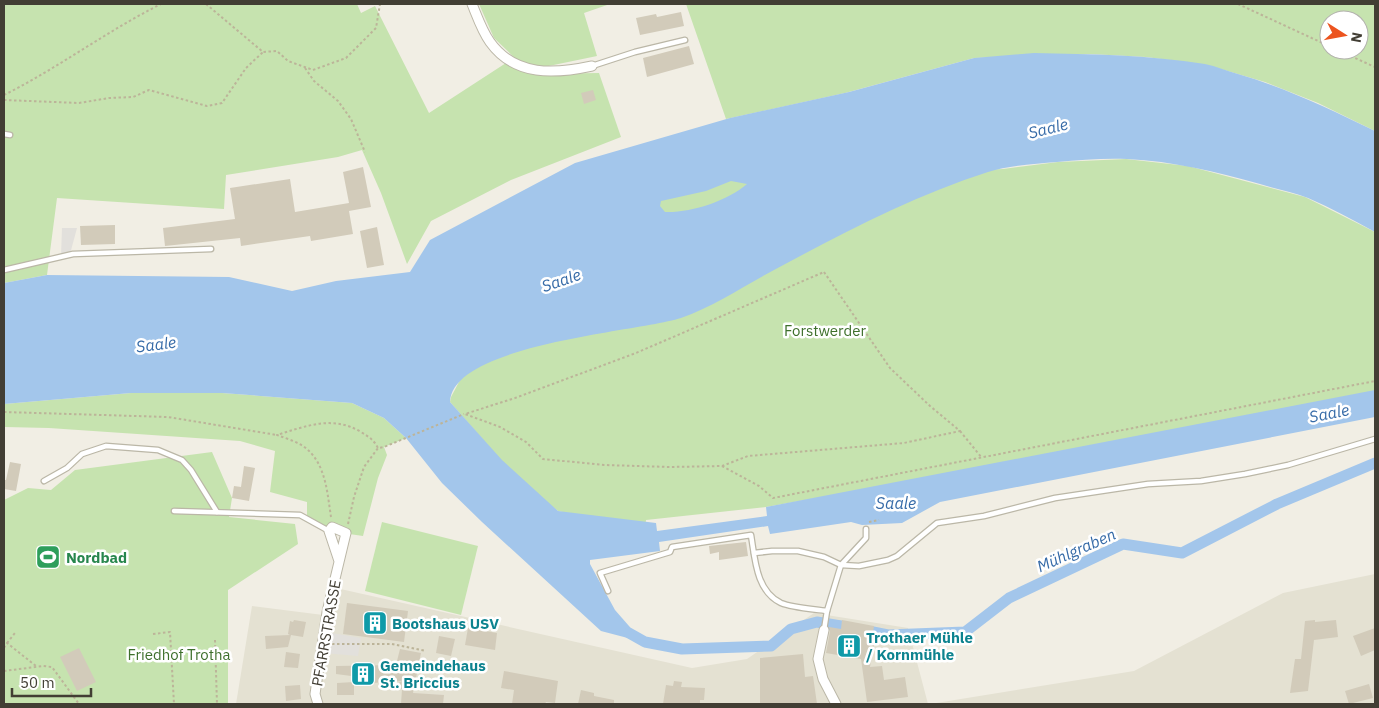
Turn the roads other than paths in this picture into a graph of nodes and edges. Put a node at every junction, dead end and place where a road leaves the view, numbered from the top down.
1 (472, 4) edge
2 (685, 40) dead end
3 (592, 66) joint
4 (4, 134) edge
5 (10, 135) dead end
6 (211, 249) dead end
7 (4, 270) edge
8 (1375, 439) edge
9 (44, 481) dead end
10 (174, 511) dead end
11 (217, 512) junction
12 (331, 529) junction
13 (866, 529) dead end
14 (671, 541) dead end
15 (672, 548) junction
16 (754, 553) junction
17 (339, 561) junction
18 (841, 565) junction
19 (608, 591) dead end
20 (827, 611) junction
21 (824, 630) joint
22 (318, 704) edge
23 (836, 704) edge

1 - 3 street
2 - 3 lane
4 - 5 lane
6 - 7 lane
8 - 18 lane
9 - 11 lane
10 - 11 lane
11 - 12 lane
12 - 17 street, PFARRSTRASSE
12 - 17 street, PFARRSTRASSE
13 - 18 lane
14 - 15 lane
15 - 16 lane
15 - 19 lane
16 - 18 lane
16 - 20 lane
17 - 22 street, PFARRSTRASSE
18 - 20 lane
20 - 21 lane
21 - 23 street

